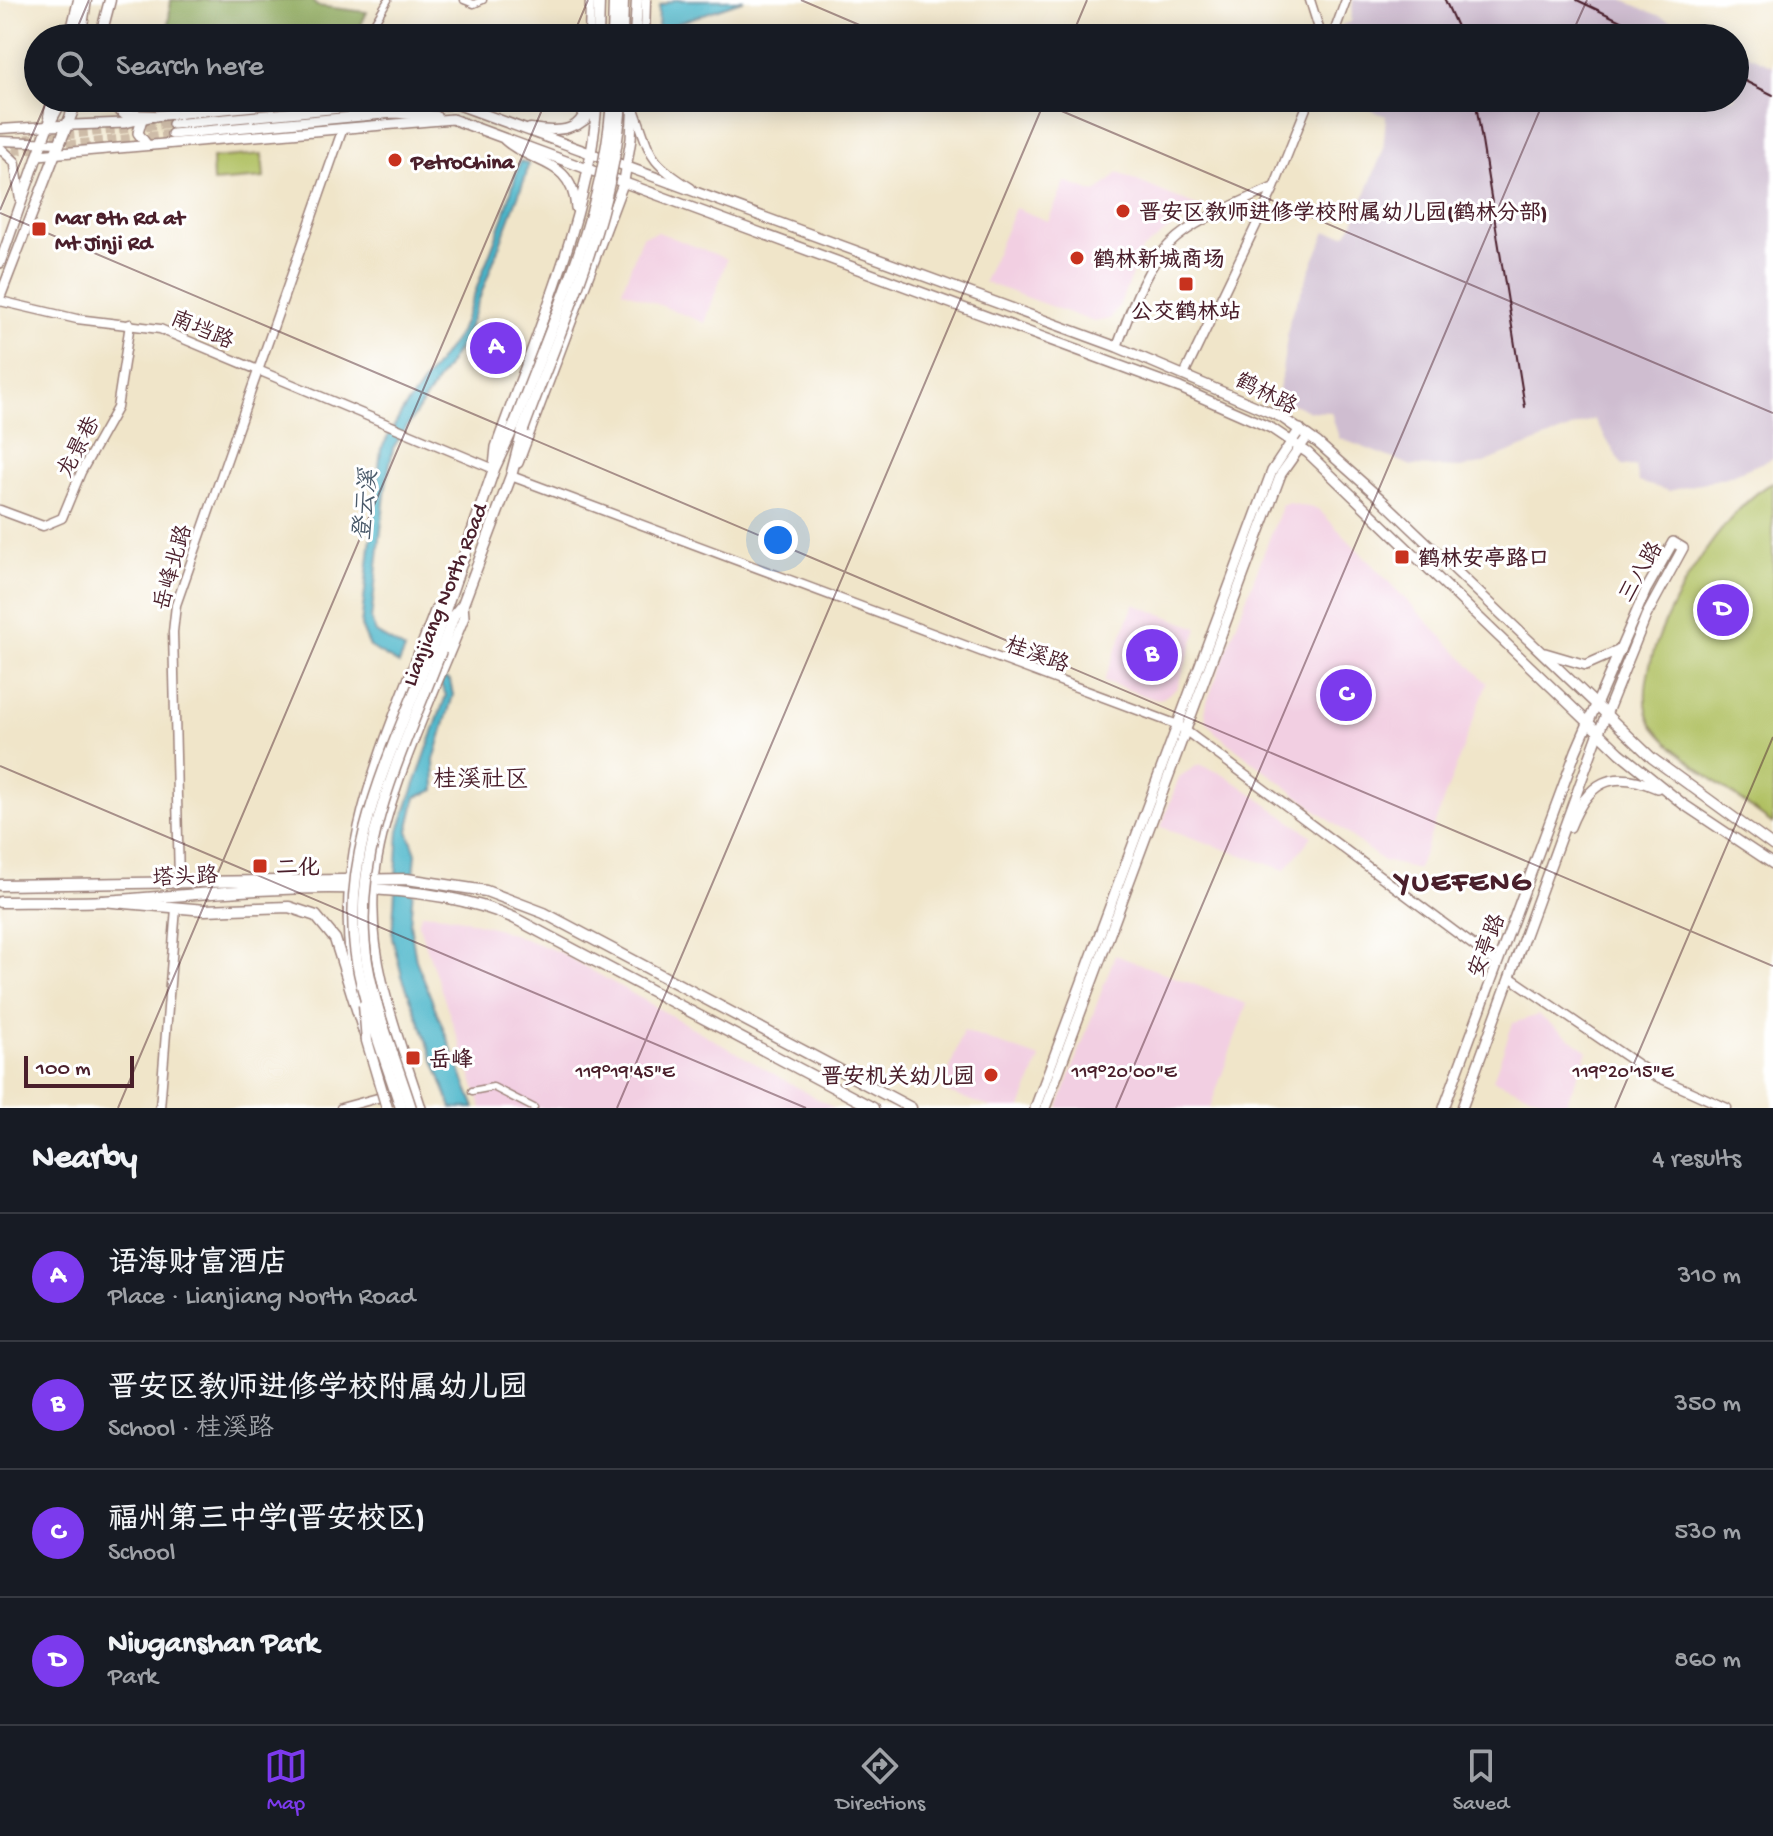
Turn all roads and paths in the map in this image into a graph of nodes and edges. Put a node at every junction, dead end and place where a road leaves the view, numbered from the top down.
1 (79, 0) edge
2 (86, 0) edge
3 (110, 0) edge
4 (388, 0) edge
5 (464, 0) edge
6 (483, 0) edge
7 (590, 0) edge
8 (599, 0) edge
9 (614, 0) edge
10 (623, 0) edge
11 (637, 0) edge
12 (646, 0) edge
13 (1310, 0) edge
14 (1346, 0) edge
15 (73, 24) edge
16 (82, 24) edge
17 (104, 24) edge
18 (373, 24) edge
19 (589, 24) edge
20 (598, 24) edge
21 (613, 24) edge
22 (622, 24) edge
23 (636, 24) edge
24 (646, 24) edge
25 (1318, 24) edge
26 (1337, 24) edge
27 (50, 112) edge
28 (56, 112) edge
29 (72, 112) edge
30 (122, 112) edge
31 (194, 112) edge
32 (315, 112) edge
33 (480, 112) edge
34 (585, 112) edge
35 (589, 112) edge
36 (595, 112) edge
37 (610, 112) edge
38 (620, 112) edge
39 (633, 112) edge
40 (637, 112) edge
41 (1304, 112) edge
42 (154, 116) junction
43 (142, 119) junction
44 (452, 119) junction
45 (577, 125) junction
46 (48, 126) junction
47 (66, 126) junction
48 (525, 127) junction
49 (343, 128) junction
50 (0, 129) edge
51 (500, 135) junction
52 (0, 141) edge
53 (43, 143) junction
54 (147, 145) junction
55 (0, 148) edge
56 (57, 148) junction
57 (592, 153) junction
58 (38, 155) junction
59 (627, 166) junction
60 (589, 169) junction
61 (624, 181) junction
62 (1274, 188) junction
63 (699, 192) junction
64 (20, 206) junction
65 (575, 220) junction
66 (0, 263) edge
67 (0, 299) edge
68 (130, 324) junction
69 (1117, 347) junction
70 (257, 370) junction
71 (1185, 373) junction
72 (518, 428) junction
73 (1304, 432) junction
74 (1295, 444) junction
75 (494, 469) junction
76 (511, 476) junction
77 (0, 510) edge
78 (446, 598) junction
79 (463, 604) junction
80 (1536, 648) junction
81 (436, 649) junction
82 (1620, 650) junction
83 (1596, 707) junction
84 (1606, 716) junction
85 (1589, 722) junction
86 (1182, 727) junction
87 (1599, 732) junction
88 (1666, 792) junction
89 (1773, 846) edge
90 (1773, 864) edge
91 (1546, 876) junction
92 (179, 880) junction
93 (0, 885) edge
94 (347, 885) junction
95 (373, 885) junction
96 (102, 901) junction
97 (0, 902) edge
98 (176, 908) junction
99 (1497, 963) junction
100 (1510, 977) junction
101 (363, 985) junction
102 (367, 1041) junction
103 (472, 1091) dead end
104 (385, 1096) junction
105 (160, 1108) edge
106 (341, 1108) edge
107 (388, 1108) edge
108 (401, 1108) edge
109 (411, 1108) edge
110 (421, 1108) edge
111 (534, 1108) edge
112 (873, 1108) edge
113 (911, 1108) edge
114 (1035, 1108) edge
115 (1045, 1108) edge
116 (1444, 1108) edge
117 (1462, 1108) edge
118 (1727, 1108) edge

1 - 15 main road
2 - 16 main road
3 - 17 main road
4 - 18 street
5 - 6 street
7 - 19 street
8 - 20 main road
9 - 21 main road
10 - 22 main road
11 - 23 main road
12 - 24 street
13 - 25 street
14 - 26 street
27 - 46 main road
28 - 46 main road
29 - 47 main road
30 - 42 main road
31 - 42 main road
32 - 44 main road
33 - 48 main road
34 - 45 street
35 - 45 main road
36 - 57 main road
37 - 72 main road, Lianjiang North Road, bridge
38 - 72 main road, Lianjiang North Road, bridge
39 - 59 main road
40 - 63 street
41 - 62 street
42 - 43 main road
43 - 47 main road
43 - 54 main road
44 - 49 main road
44 - 51 main road
45 - 48 street
46 - 47 main road
46 - 50 street
46 - 53 main road
47 - 56 main road
48 - 57 main road
49 - 54 main road
49 - 70 street, 岳峰北路
51 - 60 main road
51 - 65 main road
52 - 53 street
53 - 56 street
53 - 58 main road
54 - 56 main road
55 - 64 main road
56 - 58 main road
56 - 67 main road
57 - 59 main road, 鹤林路
57 - 60 main road
58 - 64 main road
59 - 61 main road
59 - 63 main road, 鹤林路
60 - 61 main road, 鹤林路
60 - 65 main road
61 - 74 main road, 鹤林路
61 - 76 main road
62 - 69 street
62 - 71 street
63 - 69 main road, 鹤林路
64 - 66 main road
65 - 75 main road
67 - 68 street, 南垱路
68 - 70 street, 南垱路
68 - 77 street, 龙景巷
69 - 71 main road, 鹤林路
70 - 75 street, 南垱路
70 - 92 street, 岳峰北路
71 - 73 main road, 鹤林路
72 - 75 main road, Lianjiang North Road
72 - 76 main road, Lianjiang North Road
73 - 74 main road
73 - 80 main road, 鹤林路
74 - 85 main road, 鹤林路
74 - 86 main road
75 - 78 main road, Lianjiang North Road
76 - 79 main road, Lianjiang North Road
76 - 86 street, 桂溪路
78 - 81 main road, Lianjiang North Road
78 - 94 main road
79 - 81 main road, Lianjiang North Road
79 - 95 main road
80 - 82 main road
80 - 83 main road, 鹤林路
81 - 101 main road, Lianjiang North Road, bridge
81 - 109 main road, Lianjiang North Road, bridge
82 - 83 main road, 三八路
82 - 84 main road, 三八路
83 - 84 main road, 鹤林路
83 - 85 main road, 安亭路
84 - 87 main road, 安亭路
84 - 89 main road, 鹤林路
85 - 87 main road, 鹤林路
85 - 99 main road, 安亭路
86 - 99 street, 桂溪路
86 - 114 main road
86 - 115 main road
87 - 88 main road, 鹤林路
87 - 91 main road, 安亭路
88 - 90 main road, 鹤林路
88 - 91 main road
91 - 100 main road, 安亭路
92 - 93 main road, 塔头路
92 - 94 main road, 塔头路
94 - 95 main road
94 - 96 main road, 塔头路
94 - 104 main road
95 - 110 main road
95 - 112 main road
95 - 113 main road
96 - 97 main road, 塔头路
96 - 98 main road
98 - 102 main road, bridge
98 - 105 street
99 - 116 main road, 安亭路
100 - 117 main road, 安亭路
100 - 118 street
101 - 102 main road, bridge
101 - 108 main road, Lianjiang North Road, bridge
102 - 107 main road, bridge
103 - 111 street
104 - 106 street
104 - 107 main road

